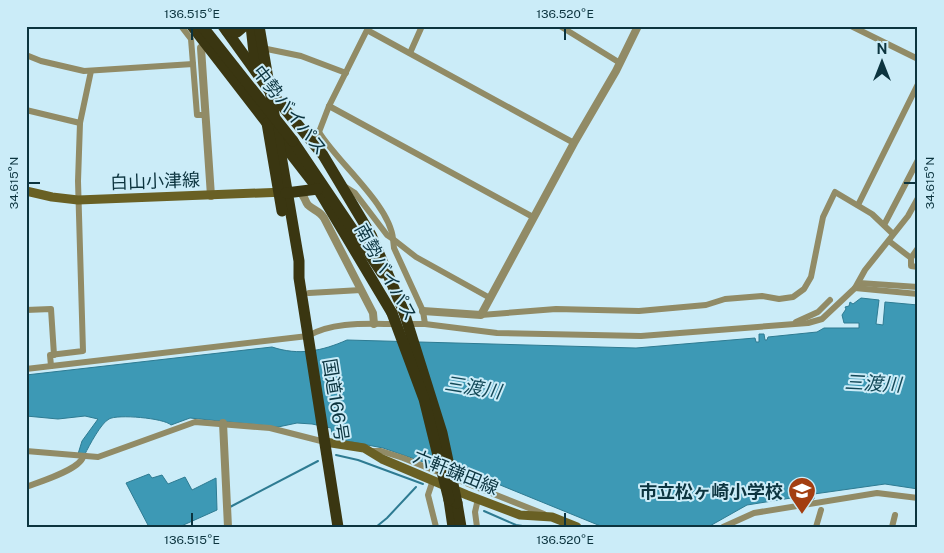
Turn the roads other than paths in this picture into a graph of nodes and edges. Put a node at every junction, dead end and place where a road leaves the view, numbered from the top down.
1 (181, 26) edge
2 (198, 26) edge
3 (244, 26) edge
4 (251, 26) edge
5 (259, 26) edge
6 (422, 26) edge
7 (560, 26) edge
8 (638, 26) edge
9 (851, 26) edge
10 (225, 28) edge
11 (201, 48) dead end
12 (263, 53) junction
13 (410, 53) junction
14 (26, 55) edge
15 (918, 59) edge
16 (193, 64) junction
17 (620, 64) junction
18 (91, 71) junction
19 (346, 73) junction
20 (256, 74) junction
21 (918, 84) edge
22 (269, 90) junction
23 (280, 102) junction
24 (329, 106) junction
25 (26, 110) edge
26 (206, 115) junction
27 (266, 121) junction
28 (80, 124) junction
29 (315, 135) junction
30 (278, 136) junction
31 (574, 143) junction
32 (918, 160) edge
33 (341, 184) junction
34 (316, 189) junction
35 (26, 190) edge
36 (282, 192) junction
37 (298, 192) junction
38 (211, 196) junction
39 (918, 198) edge
40 (78, 200) junction
41 (307, 202) junction
42 (858, 204) junction
43 (533, 217) junction
44 (884, 225) junction
45 (892, 233) junction
46 (393, 239) junction
47 (889, 241) junction
48 (918, 248) edge
49 (912, 258) junction
50 (918, 267) edge
51 (857, 286) junction
52 (918, 287) edge
53 (362, 290) junction
54 (309, 293) dead end
55 (918, 294) edge
56 (490, 298) junction
57 (830, 300) dead end
58 (26, 310) edge
59 (423, 311) junction
60 (399, 312) junction
61 (481, 315) junction
62 (374, 324) junction
63 (425, 324) junction
64 (794, 325) junction
65 (410, 330) joint
66 (308, 336) junction
67 (54, 355) junction
68 (51, 366) junction
69 (26, 369) edge
70 (223, 423) junction
71 (325, 442) junction
72 (26, 451) edge
73 (370, 451) junction
74 (83, 457) junction
75 (433, 480) junction
76 (26, 487) edge
77 (918, 498) edge
78 (478, 499) junction
79 (453, 501) junction
80 (821, 510) dead end
81 (895, 515) dead end
82 (552, 517) junction
83 (228, 527) edge
84 (338, 527) edge
85 (436, 527) edge
86 (453, 527) edge
87 (461, 527) edge
88 (477, 527) edge
89 (577, 527) edge
90 (723, 527) edge
91 (816, 527) edge
92 (892, 527) edge

1 - 16 street
2 - 27 highway, 南勢バイパス
2 - 60 highway, 中勢バイパス, bridge
3 - 10 highway
4 - 20 highway
5 - 12 highway
6 - 13 street
7 - 17 street
8 - 17 street
9 - 15 street
10 - 20 highway
11 - 26 street
12 - 19 street
12 - 22 highway
12 - 23 highway
13 - 19 street
13 - 31 street
14 - 18 street
16 - 18 street
16 - 26 street
17 - 31 street
18 - 28 street
19 - 24 street
20 - 22 highway
20 - 27 highway
21 - 42 street
22 - 23 highway
22 - 30 highway
23 - 29 highway
24 - 29 street
24 - 43 street
25 - 28 street
26 - 38 street
27 - 30 highway, 南勢バイパス
27 - 36 highway
28 - 40 street
29 - 33 highway
29 - 46 street
30 - 34 highway, 南勢バイパス
30 - 36 highway
31 - 43 street
32 - 44 street
33 - 46 street
33 - 60 highway
34 - 37 highway
34 - 41 street
34 - 60 highway, 南勢バイパス
35 - 40 main road, 白山小津線
36 - 37 highway
36 - 38 main road, 白山小津線
36 - 66 highway, 国道166号
37 - 41 street
38 - 40 main road, 白山小津線
39 - 45 street
40 - 67 street
41 - 53 street
42 - 44 street
42 - 61 street
43 - 56 street
44 - 45 street
45 - 47 street
46 - 56 street
46 - 59 street
47 - 49 street
47 - 51 street
48 - 49 street
49 - 50 street
51 - 52 street
51 - 55 street
51 - 64 street
53 - 54 street
53 - 62 street
56 - 61 street
57 - 64 street
58 - 67 street
59 - 61 street
59 - 63 street
60 - 65 highway, 中勢バイパス, bridge
60 - 79 highway, 南勢バイパス, bridge
62 - 63 street
62 - 66 street
63 - 64 street
65 - 79 highway, 南勢バイパス, bridge
66 - 68 street
66 - 71 highway, 国道166号
67 - 68 street
68 - 69 street
70 - 71 street
70 - 74 street
70 - 83 street
71 - 73 main road, 六軒鎌田線
71 - 84 highway, 国道166号
72 - 74 street
73 - 75 main road, 六軒鎌田線
73 - 82 street
74 - 76 street
75 - 78 main road, 六軒鎌田線
75 - 85 street
77 - 90 street
78 - 82 main road, 六軒鎌田線
78 - 88 street
79 - 86 highway, 南勢バイパス
79 - 87 highway, 南勢バイパス
80 - 91 street
81 - 92 street
82 - 89 main road, 六軒鎌田線

